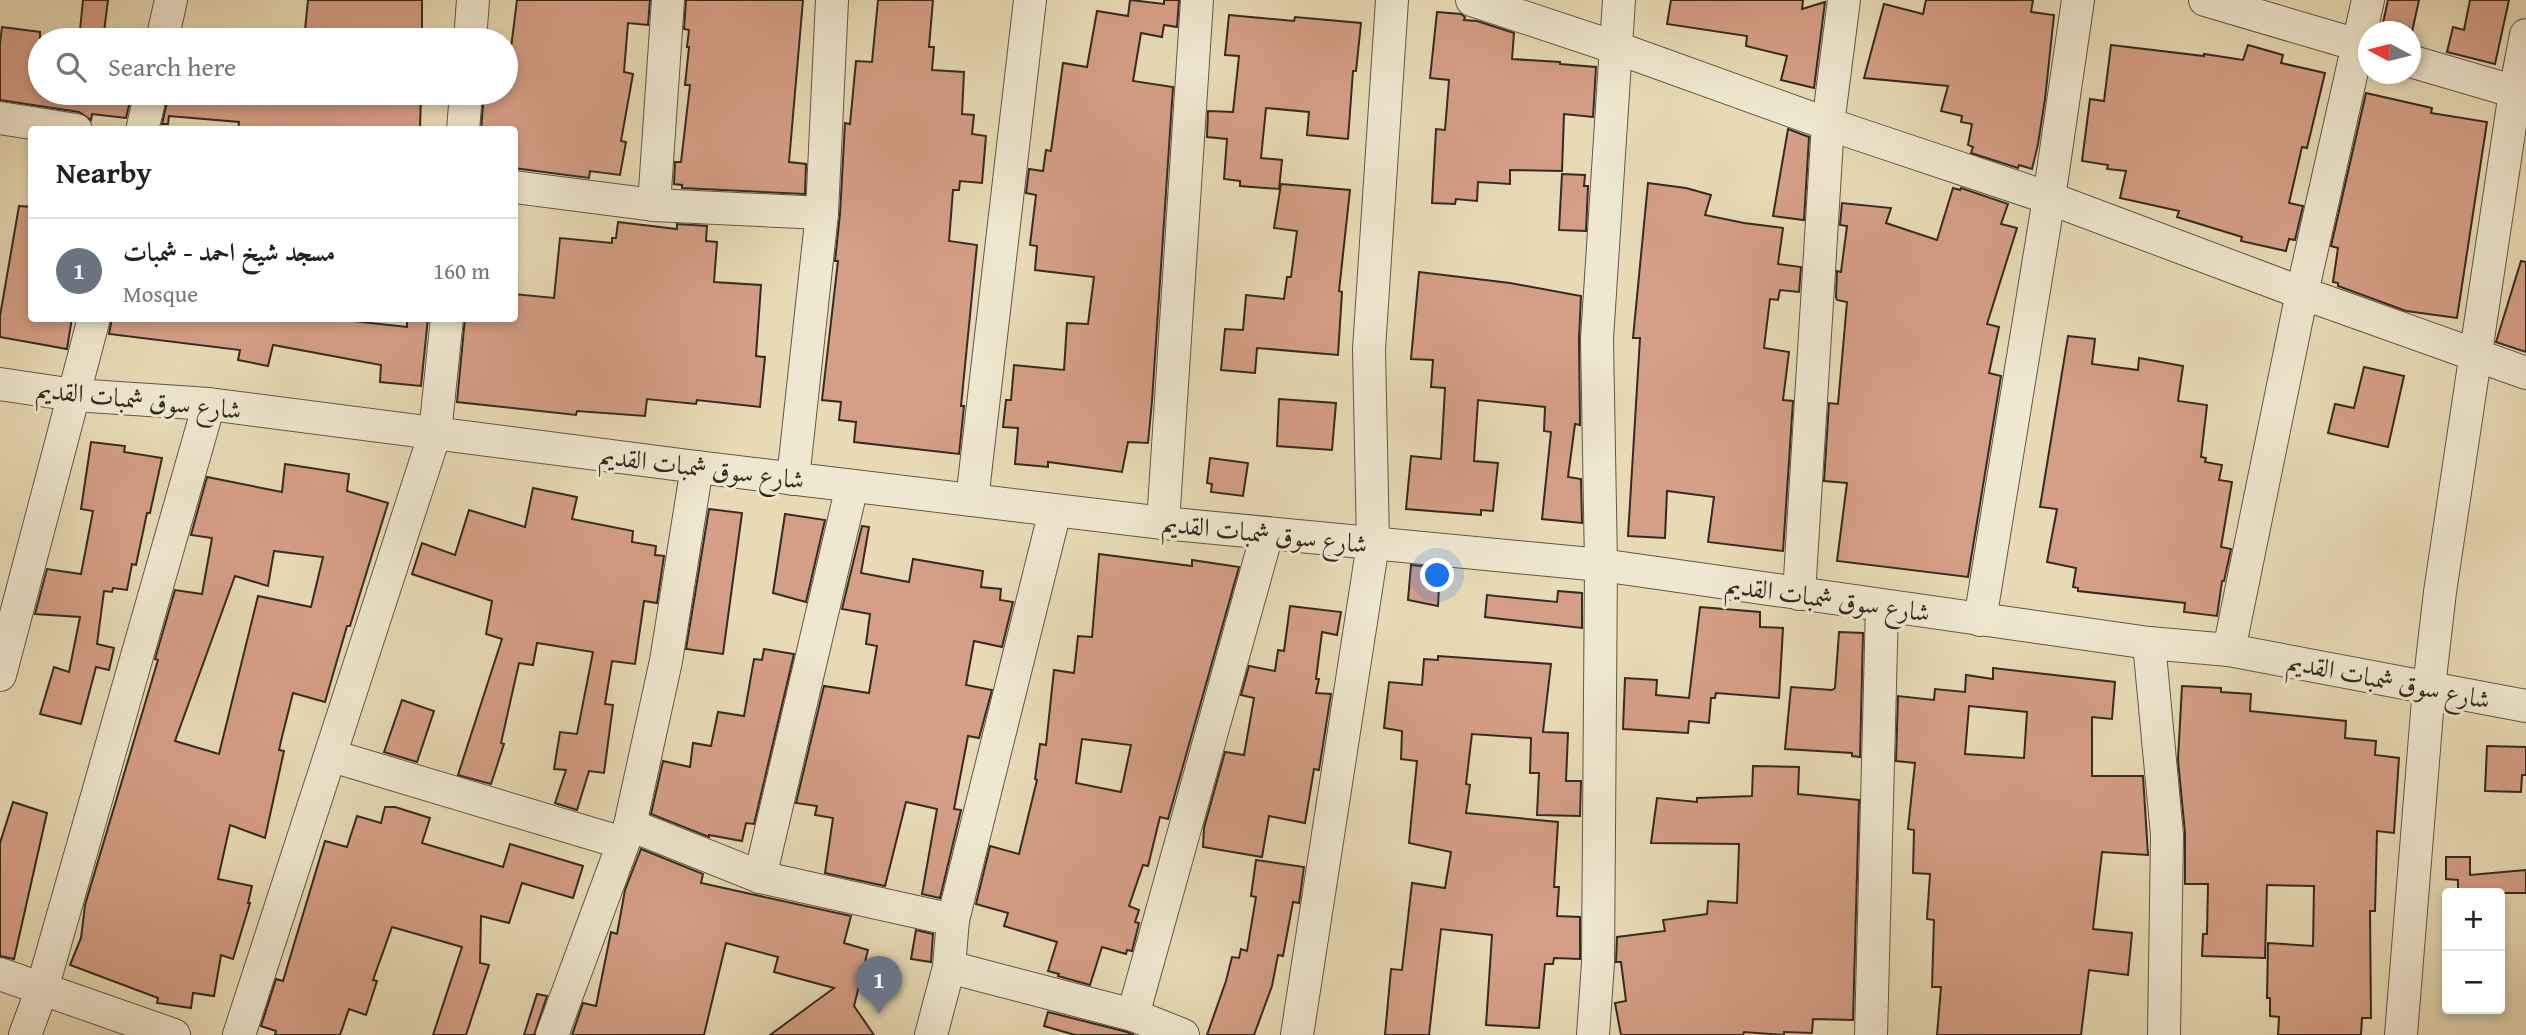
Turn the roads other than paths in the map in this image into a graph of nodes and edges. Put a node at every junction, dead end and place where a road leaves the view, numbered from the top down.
1 (171, 0) edge
2 (473, 0) edge
3 (668, 0) edge
4 (832, 0) edge
5 (1030, 0) edge
6 (1197, 0) edge
7 (1392, 0) edge
8 (1472, 0) edge
9 (1619, 0) edge
10 (1844, 0) edge
11 (2078, 0) edge
12 (2205, 0) edge
13 (2368, 0) edge
14 (2366, 21) edge
15 (165, 28) edge
16 (471, 28) edge
17 (2526, 35) edge
18 (2358, 46) edge
19 (1617, 48) junction
20 (2421, 64) edge
21 (2358, 67) edge
22 (2521, 94) edge
23 (147, 105) edge
24 (465, 105) edge
25 (0, 118) edge
26 (1829, 124) junction
27 (51, 126) edge
28 (143, 126) edge
29 (463, 126) edge
30 (518, 188) edge
31 (2049, 198) junction
32 (654, 205) junction
33 (822, 213) junction
34 (2302, 293) junction
35 (93, 322) edge
36 (447, 322) edge
37 (2475, 354) junction
38 (2526, 373) edge
39 (0, 384) edge
40 (75, 395) junction
41 (209, 404) junction
42 (435, 433) junction
43 (697, 467) junction
44 (793, 479) junction
45 (852, 486) junction
46 (972, 500) junction
47 (1055, 511) junction
48 (1163, 523) junction
49 (1267, 534) junction
50 (1373, 544) junction
51 (1601, 565) junction
52 (1799, 594) junction
53 (1882, 607) junction
54 (1980, 620) junction
55 (2149, 643) junction
56 (2229, 650) junction
57 (0, 675) edge
58 (2429, 687) junction
59 (2526, 706) edge
60 (332, 756) junction
61 (626, 834) junction
62 (760, 877) junction
63 (953, 920) junction
64 (948, 967) junction
65 (0, 974) edge
66 (42, 989) junction
67 (1133, 1016) junction
68 (24, 1035) edge
69 (174, 1035) edge
70 (239, 1035) edge
71 (552, 1035) edge
72 (931, 1035) edge
73 (1182, 1035) edge
74 (1297, 1035) edge
75 (1593, 1035) edge
76 (1871, 1035) edge
77 (2164, 1035) edge
78 (2401, 1035) edge

1 - 15 street
2 - 16 street
3 - 32 street
4 - 33 street
5 - 46 street
6 - 48 street
7 - 50 street
8 - 19 street
9 - 19 street
10 - 26 street
11 - 31 street
12 - 18 street
13 - 14 street
17 - 22 street
19 - 26 street
19 - 51 street
20 - 22 street
21 - 34 street
22 - 37 street
23 - 28 street
24 - 29 street
25 - 27 street
26 - 31 street
26 - 52 street
30 - 32 street
31 - 34 street
31 - 54 street
32 - 33 street
33 - 44 street
34 - 37 street
34 - 56 street
35 - 40 street
36 - 42 street
37 - 38 street
37 - 58 street
39 - 40 street, شارع سوق شمبات القديم
40 - 41 street, شارع سوق شمبات القديم
40 - 57 street
41 - 42 street, شارع سوق شمبات القديم
41 - 66 street
42 - 43 street, شارع سوق شمبات القديم
42 - 60 street
43 - 44 street, شارع سوق شمبات القديم
43 - 61 street
44 - 45 street, شارع سوق شمبات القديم
45 - 46 street, شارع سوق شمبات القديم
45 - 62 street
46 - 47 street, شارع سوق شمبات القديم
47 - 48 street, شارع سوق شمبات القديم
47 - 63 street
48 - 49 street, شارع سوق شمبات القديم
49 - 50 street, شارع سوق شمبات القديم
49 - 67 street
50 - 51 street, شارع سوق شمبات القديم
50 - 74 street
51 - 52 street, شارع سوق شمبات القديم
51 - 75 street
52 - 53 street, شارع سوق شمبات القديم
53 - 54 street, شارع سوق شمبات القديم
53 - 76 street
54 - 55 street, شارع سوق شمبات القديم
55 - 56 street, شارع سوق شمبات القديم
55 - 77 street
56 - 58 street, شارع سوق شمبات القديم
58 - 59 street, شارع سوق شمبات القديم
58 - 78 street
60 - 61 street
60 - 70 street
61 - 62 street
61 - 71 street
62 - 63 street
63 - 64 street
64 - 67 street
64 - 72 street
65 - 66 street
66 - 68 street
66 - 69 street
67 - 73 street

